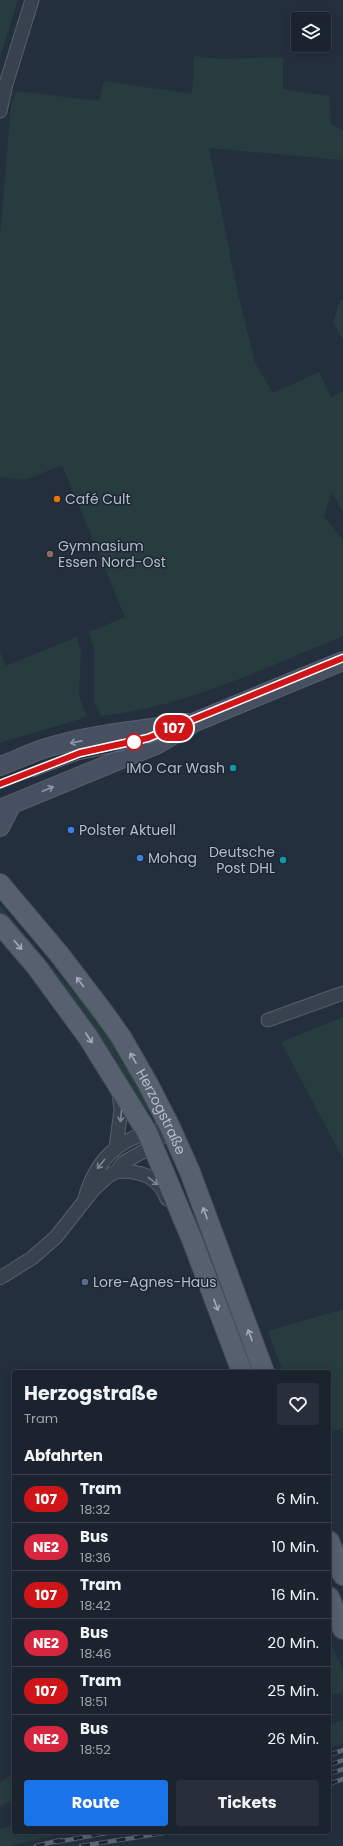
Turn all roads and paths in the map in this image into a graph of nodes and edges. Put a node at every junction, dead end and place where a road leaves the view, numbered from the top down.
1 (32, 0) edge
2 (0, 111) edge
3 (343, 661) edge
4 (195, 722) junction
5 (0, 766) edge
6 (6, 806) edge
7 (0, 827) edge
8 (0, 883) edge
9 (0, 924) edge
10 (343, 993) edge
11 (268, 1020) dead end
12 (118, 1086) junction
13 (170, 1127) junction
14 (151, 1139) junction
15 (116, 1147) junction
16 (117, 1171) junction
17 (83, 1203) junction
18 (193, 1242) junction
19 (0, 1278) edge
20 (241, 1370) edge
21 (263, 1370) edge
22 (331, 1546) edge
23 (343, 1575) edge
24 (331, 1602) edge
25 (343, 1629) edge

1 - 2 street
3 - 4 main road
4 -> 5 main road
6 -> 4 main road
6 - 7 main road
13 -> 8 main road, Herzogstraße
9 -> 12 main road, Herzogstraße
10 - 11 street
12 - 14 main road, Herzogstraße
12 -> 15 street
13 - 14 street
21 -> 13 main road, Herzogstraße
14 - 15 street
14 - 16 street
14 - 18 main road, Herzogstraße
15 -> 17 street
16 - 17 street
16 -> 18 street
17 - 19 street
18 -> 20 main road, Herzogstraße
22 - 23 main road
24 - 25 main road

